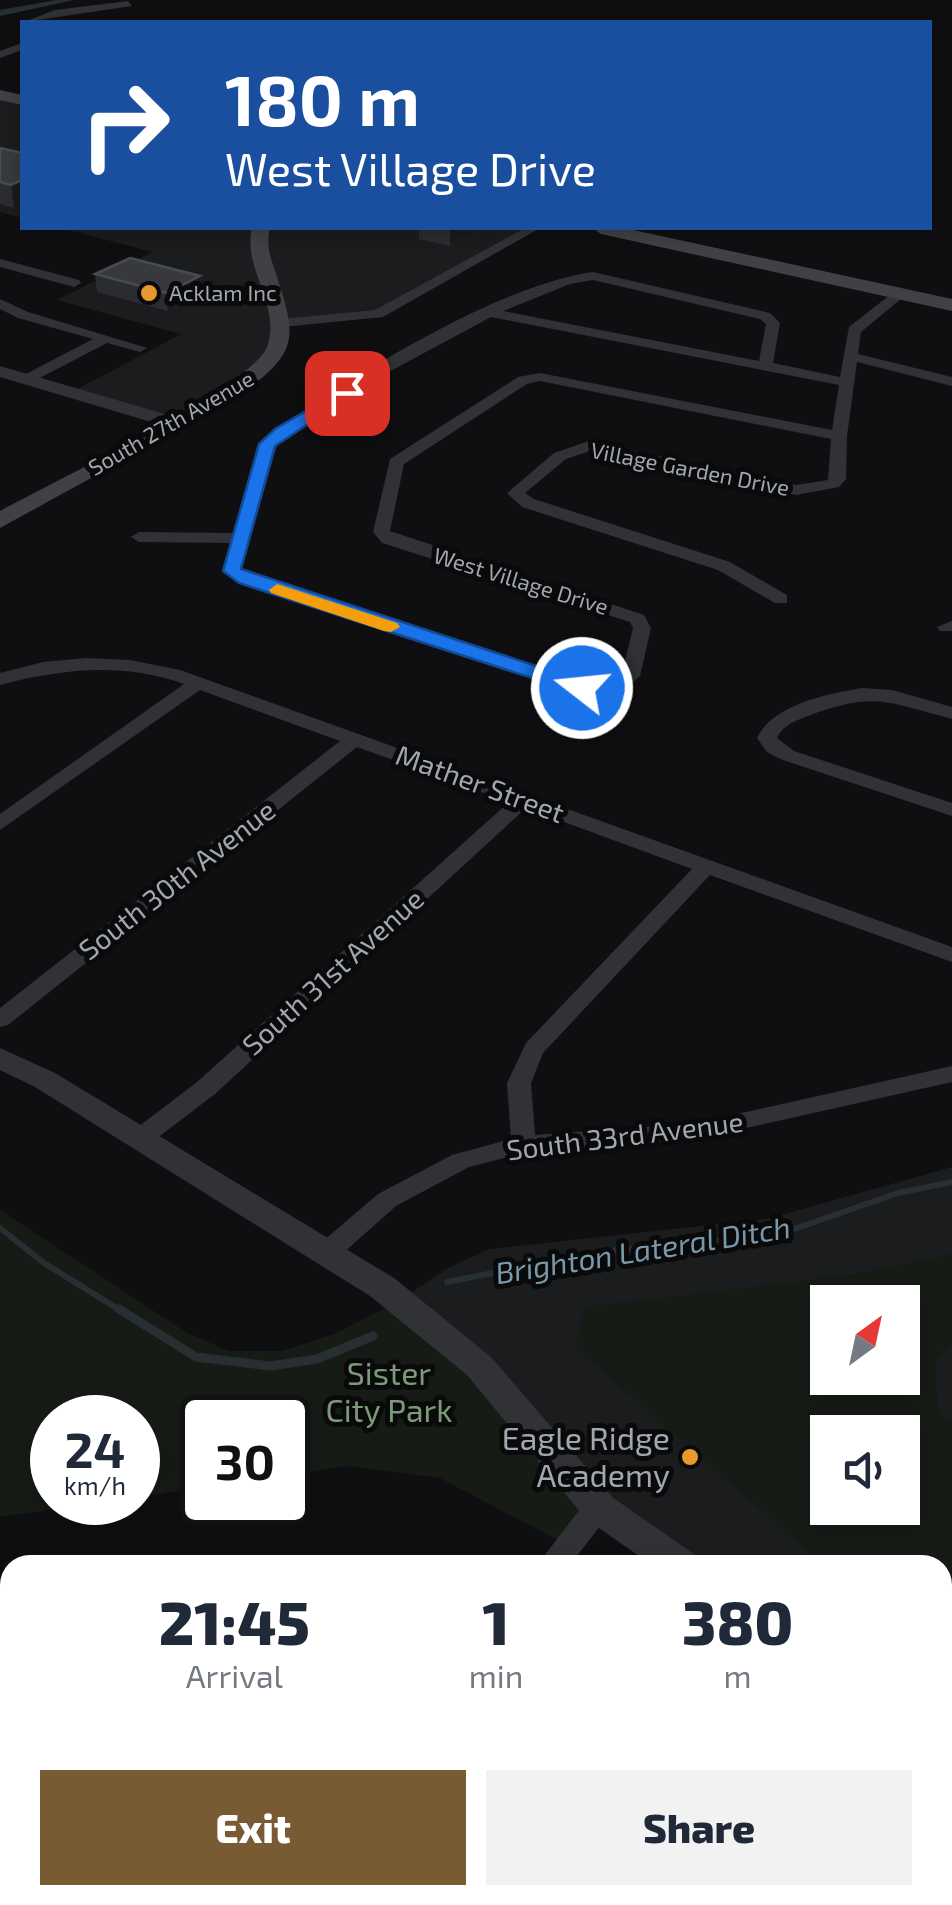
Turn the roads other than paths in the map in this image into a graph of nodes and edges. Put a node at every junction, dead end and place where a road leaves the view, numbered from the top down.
1 (128, 4) dead end
2 (43, 20) edge
3 (20, 35) edge
4 (0, 55) edge
5 (261, 230) edge
6 (530, 230) edge
7 (610, 230) edge
8 (0, 264) edge
9 (26, 270) junction
10 (0, 282) edge
11 (74, 283) dead end
12 (900, 294) junction
13 (0, 303) edge
14 (952, 305) edge
15 (487, 312) junction
16 (282, 323) junction
17 (106, 338) junction
18 (140, 348) dead end
19 (850, 356) junction
20 (765, 366) junction
21 (0, 371) edge
22 (26, 379) junction
23 (846, 382) junction
24 (952, 382) edge
25 (175, 423) junction
26 (839, 436) junction
27 (0, 521) edge
28 (139, 537) dead end
29 (242, 538) junction
30 (781, 599) dead end
31 (0, 679) edge
32 (198, 683) junction
33 (952, 713) edge
34 (355, 739) junction
35 (523, 800) junction
36 (952, 810) edge
37 (0, 824) edge
38 (706, 866) junction
39 (952, 955) edge
40 (0, 1020) edge
41 (0, 1058) edge
42 (952, 1074) edge
43 (139, 1139) junction
44 (524, 1144) junction
45 (325, 1254) junction
46 (599, 1508) junction
47 (560, 1555) edge
48 (667, 1555) edge

1 - 2 street
3 - 4 street
5 - 16 main road
6 - 16 street
7 - 12 main road
8 - 9 street
9 - 10 street
9 - 11 street
12 - 14 main road
12 - 19 street, Village Garden Drive
13 - 17 street
15 - 20 street
15 - 20 street, West Village Drive
15 - 29 street, West Village Drive
16 - 25 main road, South 27th Avenue
17 - 18 street
17 - 22 street
19 - 23 street, Village Garden Drive
19 - 24 street
20 - 23 street
21 - 22 street
22 - 25 street
23 - 26 street, Village Garden Drive
25 - 27 main road, South 27th Avenue
26 - 29 street, West Village Drive
26 - 30 street, Village Garden Drive
28 - 29 street
31 - 32 street, Mather Street
32 - 34 street, Mather Street
32 - 37 street
33 - 36 street
34 - 35 street, Mather Street
34 - 40 street, South 30th Avenue
35 - 38 street, Mather Street
35 - 43 street, South 31st Avenue
38 - 39 street, Mather Street
38 - 44 street
41 - 43 street
42 - 44 street, South 33rd Avenue
43 - 45 street
44 - 45 street, South 33rd Avenue
45 - 46 street
46 - 47 street
46 - 48 street

